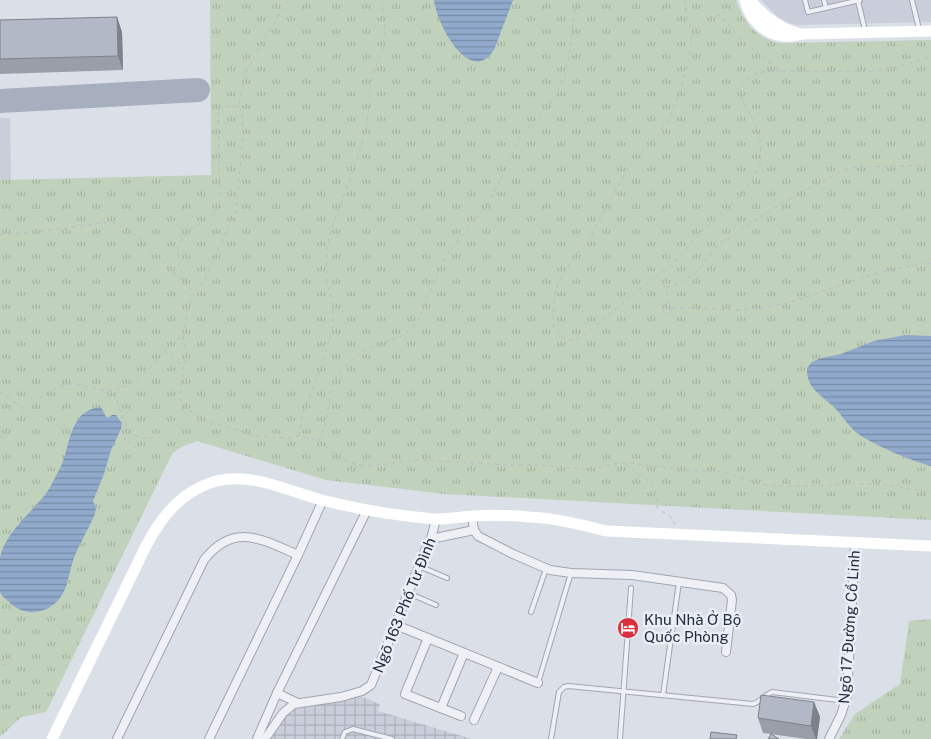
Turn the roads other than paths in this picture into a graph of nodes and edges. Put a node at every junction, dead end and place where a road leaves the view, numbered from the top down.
1 (745, 0) edge
2 (750, 0) edge
3 (805, 0) edge
4 (824, 0) edge
5 (859, 0) edge
6 (912, 0) edge
7 (826, 8) junction
8 (925, 31) edge
9 (866, 32) junction
10 (803, 34) junction
11 (323, 500) junction
12 (367, 510) junction
13 (472, 516) junction
14 (436, 519) junction
15 (474, 530) junction
16 (431, 539) junction
17 (855, 543) junction
18 (931, 546) edge
19 (298, 555) junction
20 (419, 566) junction
21 (546, 569) junction
22 (571, 573) junction
23 (446, 578) dead end
24 (679, 582) junction
25 (631, 588) dead end
26 (408, 593) junction
27 (436, 605) dead end
28 (531, 612) dead end
29 (396, 625) junction
30 (428, 638) junction
31 (726, 652) dead end
32 (464, 653) junction
33 (498, 666) junction
34 (538, 683) joint
35 (624, 692) junction
36 (277, 693) junction
37 (663, 695) junction
38 (846, 702) junction
39 (298, 703) junction
40 (441, 708) junction
41 (461, 716) dead end
42 (474, 720) dead end
43 (378, 738) edge
44 (52, 739) edge
45 (117, 739) edge
46 (209, 739) edge
47 (257, 739) edge
48 (265, 739) edge
49 (342, 739) edge
50 (392, 739) edge
51 (551, 739) edge
52 (620, 739) edge
53 (829, 739) edge

1 - 10 street
2 - 10 street
3 - 7 lane
4 - 7 lane
5 - 7 lane
5 - 9 lane
6 - 8 lane
8 - 9 street
9 - 10 street
11 - 12 street
11 - 19 street
11 - 44 street
12 - 14 street
12 - 36 street
13 - 14 street
13 - 15 street
13 - 17 street
14 - 16 street, Ngõ 163 Phố Tư Đình
15 - 16 street
15 - 21 street
16 - 20 street, Ngõ 163 Phố Tư Đình
17 - 18 street
17 - 38 street, Ngõ 17 Đường Cổ Linh
19 - 45 street
19 - 46 street
20 - 23 lane
20 - 26 street, Ngõ 163 Phố Tư Đình
21 - 22 street
21 - 28 lane
22 - 24 street
22 - 34 lane
24 - 31 street
24 - 37 lane
25 - 35 lane
26 - 27 lane
26 - 29 street, Ngõ 163 Phố Tư Đình
29 - 30 street
29 - 39 street, Ngõ 163 Phố Tư Đình
30 - 32 street
30 - 40 street
32 - 33 street
32 - 40 street
33 - 34 street
33 - 42 street
35 - 37 lane
35 - 51 lane
35 - 52 lane
36 - 39 street
36 - 47 street
37 - 38 lane
38 - 53 street, Ngõ 17 Đường Cổ Linh
39 - 48 street
40 - 41 street
43 - 49 lane
43 - 50 lane

